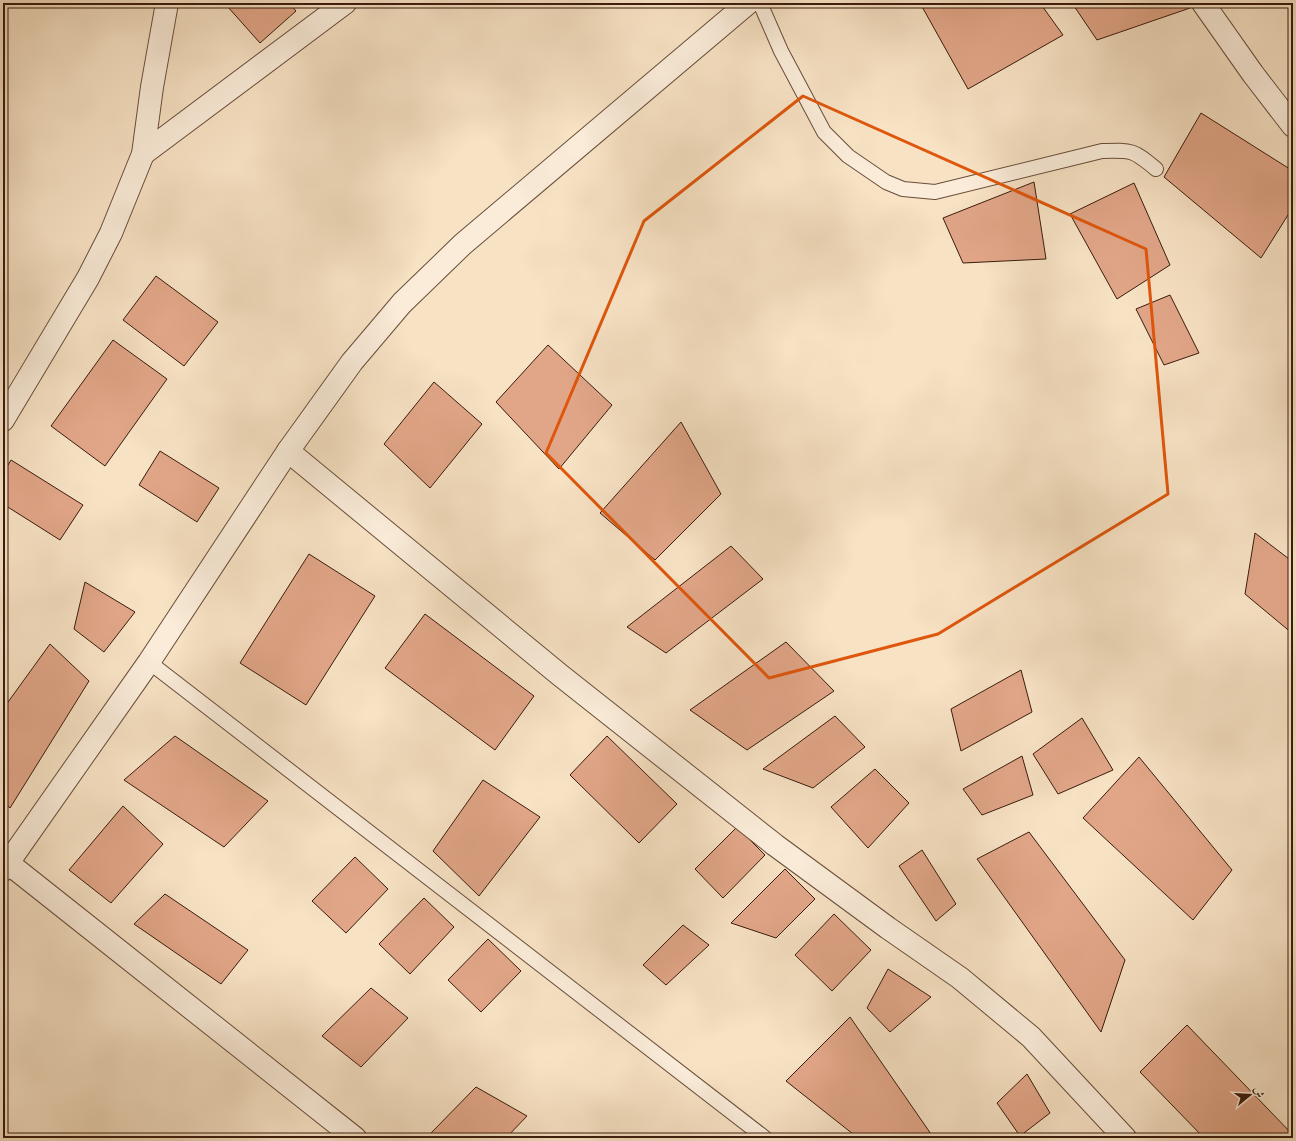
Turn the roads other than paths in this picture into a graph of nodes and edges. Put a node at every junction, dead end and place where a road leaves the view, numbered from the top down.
1 (167, 3) edge
2 (345, 3) edge
3 (748, 3) edge
4 (760, 3) edge
5 (1203, 3) edge
6 (1293, 126) edge
7 (143, 154) junction
8 (1156, 169) dead end
9 (3, 420) edge
10 (288, 451) junction
11 (148, 662) junction
12 (5, 866) edge
13 (355, 1138) edge
14 (765, 1138) edge
15 (1126, 1138) edge

1 - 7 street
2 - 7 street
3 - 10 street
4 - 8 lane
5 - 6 street
7 - 9 street
10 - 11 street
10 - 15 street
11 - 12 street
11 - 14 lane
12 - 13 street

